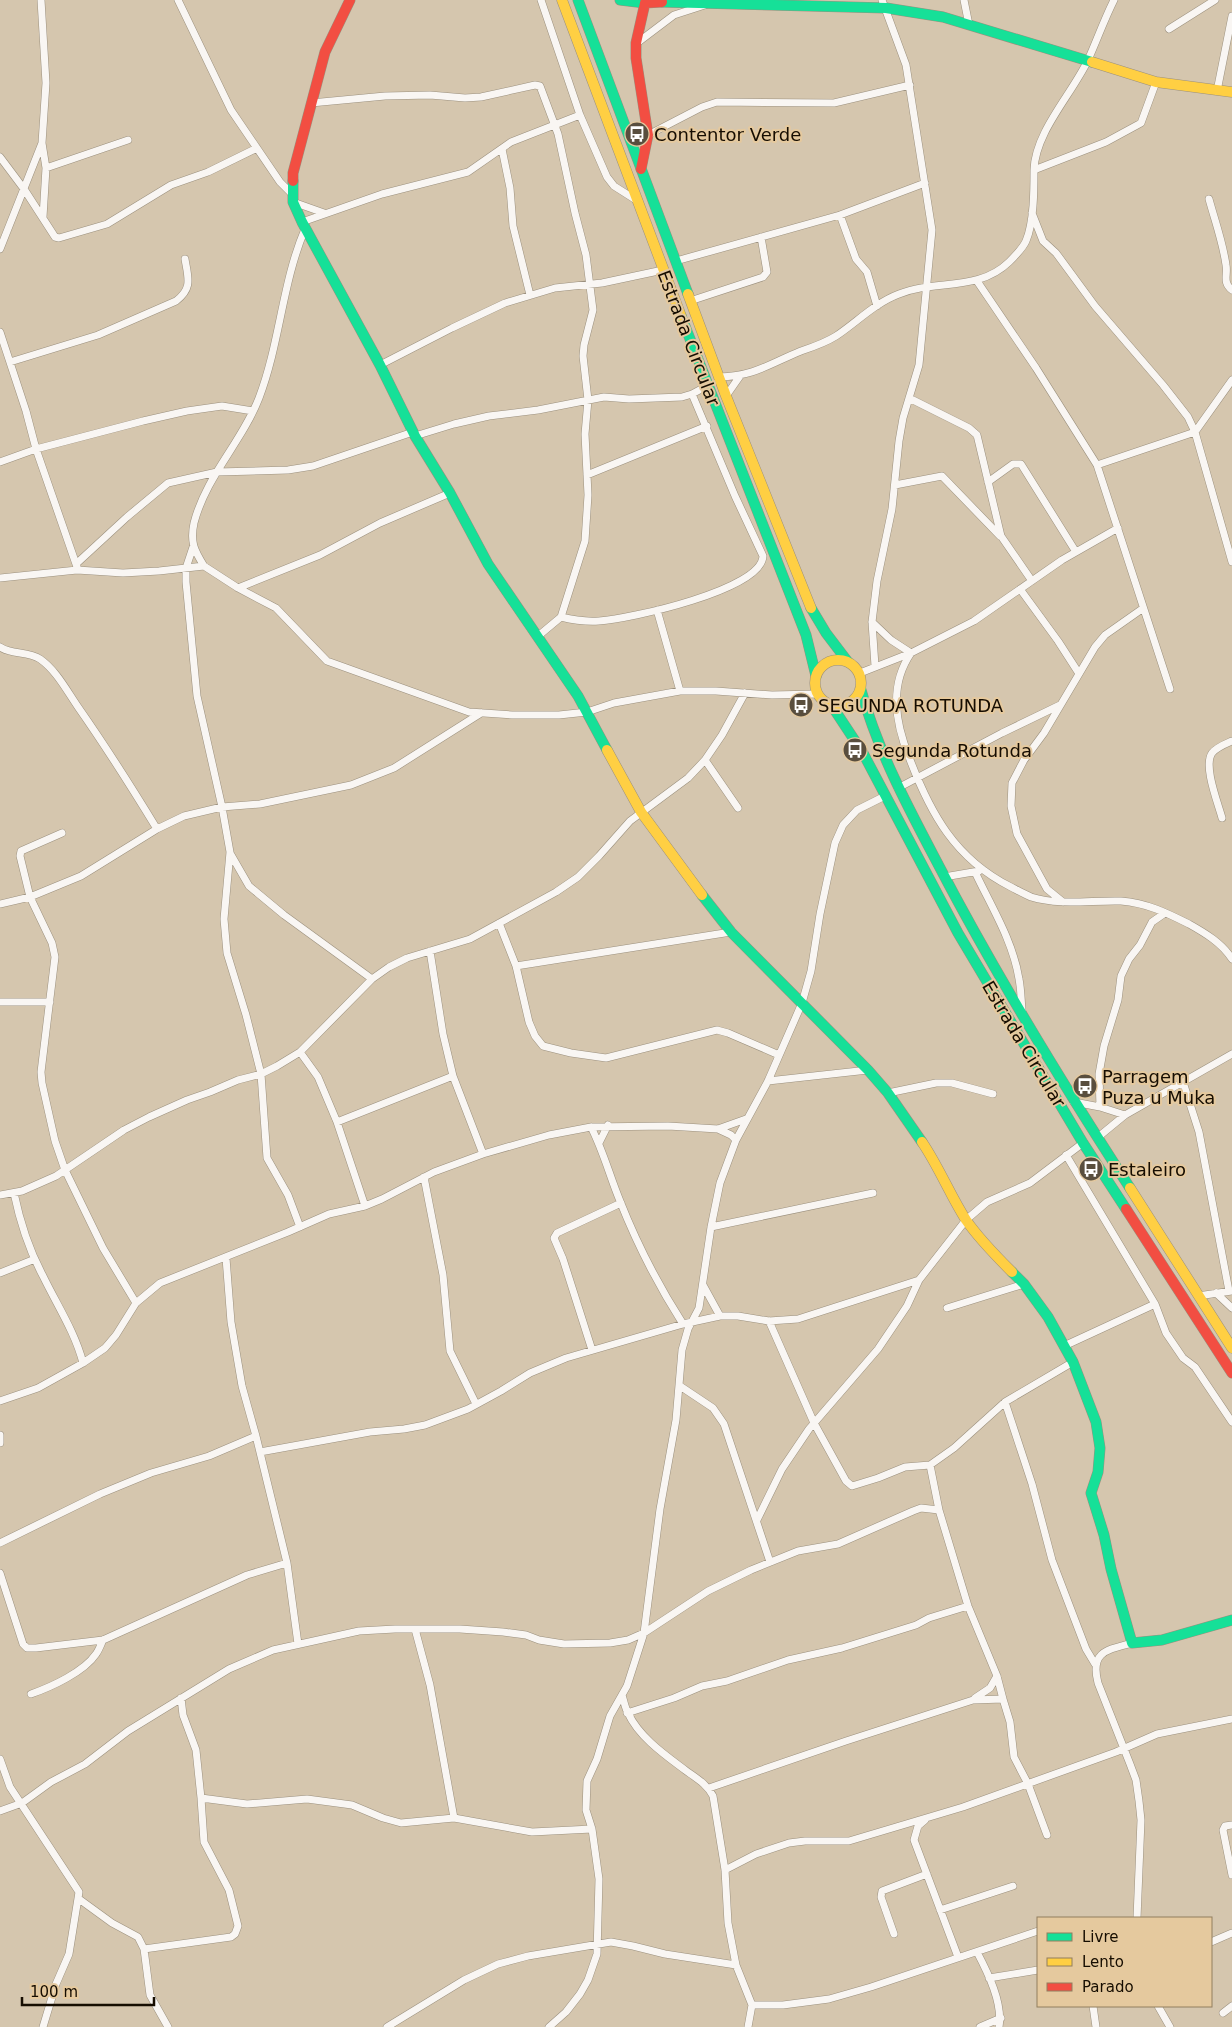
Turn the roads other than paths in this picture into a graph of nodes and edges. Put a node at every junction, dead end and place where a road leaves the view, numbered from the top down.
1 (41, 0) edge
2 (178, 0) edge
3 (350, 0) edge
4 (541, 0) edge
5 (562, 0) edge
6 (578, 0) edge
7 (620, 0) edge
8 (964, 0) edge
9 (1114, 0) edge
10 (1215, 0) edge
11 (693, 1) edge
12 (645, 3) junction
13 (709, 4) junction
14 (884, 4) edge
15 (1232, 16) edge
16 (970, 25) junction
17 (1169, 29) dead end
18 (636, 43) junction
19 (1087, 61) junction
20 (1156, 82) junction
21 (910, 85) junction
22 (1217, 91) junction
23 (1232, 92) edge
24 (311, 103) junction
25 (580, 115) junction
26 (554, 124) junction
27 (648, 135) junction
28 (128, 140) dead end
29 (42, 143) junction
30 (257, 148) junction
31 (502, 149) junction
32 (0, 157) edge
33 (46, 168) junction
34 (641, 169) junction
35 (1034, 170) junction
36 (925, 183) junction
37 (24, 189) junction
38 (292, 198) junction
39 (1208, 199) dead end
40 (640, 203) junction
41 (324, 213) junction
42 (1032, 213) junction
43 (840, 215) junction
44 (43, 217) junction
45 (303, 225) junction
46 (761, 238) junction
47 (1026, 241) junction
48 (1043, 241) junction
49 (0, 249) edge
50 (185, 259) dead end
51 (676, 261) junction
52 (663, 270) junction
53 (977, 281) junction
54 (591, 284) junction
55 (927, 285) junction
56 (1232, 290) edge
57 (530, 295) junction
58 (690, 300) junction
59 (877, 306) junction
60 (0, 332) edge
61 (10, 362) junction
62 (380, 366) junction
63 (740, 376) junction
64 (719, 378) junction
65 (1232, 380) edge
66 (707, 386) junction
67 (692, 394) junction
68 (726, 396) junction
69 (909, 398) junction
70 (588, 400) junction
71 (254, 411) junction
72 (707, 426) junction
73 (1195, 432) junction
74 (414, 434) junction
75 (36, 449) junction
76 (0, 462) edge
77 (1097, 465) junction
78 (217, 472) junction
79 (587, 475) junction
80 (988, 482) junction
81 (894, 485) junction
82 (450, 493) junction
83 (1118, 528) junction
84 (1000, 536) junction
85 (192, 547) junction
86 (1076, 552) junction
87 (1232, 562) edge
88 (204, 566) junction
89 (77, 567) junction
90 (186, 568) junction
91 (0, 578) edge
92 (1032, 581) junction
93 (238, 588) junction
94 (1020, 589) junction
95 (1142, 609) junction
96 (657, 610) junction
97 (561, 617) junction
98 (872, 622) junction
99 (537, 637) junction
100 (0, 647) edge
101 (911, 653) junction
102 (848, 662) junction
103 (875, 666) junction
104 (1078, 672) junction
105 (860, 674) junction
106 (816, 676) junction
107 (1170, 689) dead end
108 (861, 690) junction
109 (680, 691) junction
110 (745, 693) junction
111 (817, 694) junction
112 (1060, 704) junction
113 (832, 706) junction
114 (587, 712) junction
115 (482, 713) junction
116 (1232, 741) edge
117 (705, 760) junction
118 (917, 778) junction
119 (898, 788) junction
120 (885, 796) junction
121 (222, 807) junction
122 (738, 808) dead end
123 (641, 812) junction
124 (1222, 818) dead end
125 (157, 829) junction
126 (62, 833) dead end
127 (230, 852) junction
128 (978, 871) junction
129 (944, 877) junction
130 (30, 897) junction
131 (1063, 902) junction
132 (0, 904) edge
133 (1166, 913) junction
134 (499, 923) junction
135 (732, 932) junction
136 (1229, 948) edge
137 (430, 951) junction
138 (1232, 959) edge
139 (516, 966) junction
140 (372, 979) junction
141 (0, 1002) edge
142 (50, 1002) junction
143 (802, 1003) junction
144 (1023, 1015) junction
145 (300, 1052) junction
146 (1232, 1054) edge
147 (779, 1055) junction
148 (868, 1070) junction
149 (261, 1074) junction
150 (453, 1076) junction
151 (768, 1081) junction
152 (1183, 1082) junction
153 (888, 1093) junction
154 (993, 1094) dead end
155 (1074, 1102) junction
156 (1100, 1106) junction
157 (1125, 1115) junction
158 (746, 1119) junction
159 (337, 1122) junction
160 (608, 1126) junction
161 (591, 1127) junction
162 (718, 1129) junction
163 (1097, 1138) junction
164 (736, 1140) junction
165 (599, 1143) junction
166 (1083, 1143) junction
167 (482, 1154) junction
168 (1066, 1155) junction
169 (65, 1170) junction
170 (424, 1177) junction
171 (14, 1193) junction
172 (873, 1193) dead end
173 (0, 1195) edge
174 (621, 1203) junction
175 (365, 1206) junction
176 (966, 1220) junction
177 (300, 1227) junction
178 (711, 1228) junction
179 (226, 1258) junction
180 (35, 1259) junction
181 (0, 1273) edge
182 (918, 1280) junction
183 (1024, 1284) junction
184 (703, 1285) junction
185 (1230, 1291) edge
186 (1216, 1293) junction
187 (1198, 1296) junction
188 (136, 1303) junction
189 (1155, 1304) junction
190 (947, 1308) dead end
191 (1232, 1308) edge
192 (720, 1316) junction
193 (769, 1321) junction
194 (692, 1322) junction
195 (683, 1324) junction
196 (1064, 1346) junction
197 (1232, 1348) edge
198 (592, 1350) junction
199 (1073, 1362) junction
200 (83, 1363) junction
201 (1232, 1373) edge
202 (680, 1386) junction
203 (0, 1401) edge
204 (1005, 1402) junction
205 (476, 1404) junction
206 (1232, 1422) edge
207 (814, 1423) junction
208 (0, 1435) edge
209 (256, 1436) junction
210 (0, 1444) edge
211 (260, 1452) junction
212 (930, 1465) junction
213 (939, 1510) junction
214 (757, 1520) junction
215 (0, 1543) edge
216 (770, 1562) junction
217 (287, 1563) junction
218 (0, 1573) edge
219 (968, 1606) junction
220 (1232, 1620) edge
221 (416, 1629) junction
222 (644, 1633) junction
223 (103, 1640) junction
224 (1132, 1643) junction
225 (298, 1644) junction
226 (1095, 1664) junction
227 (997, 1676) junction
228 (31, 1694) dead end
229 (622, 1695) junction
230 (181, 1698) junction
231 (1003, 1699) junction
232 (973, 1700) junction
233 (628, 1713) junction
234 (1232, 1719) edge
235 (1124, 1748) junction
236 (0, 1759) edge
237 (1028, 1784) junction
238 (709, 1788) junction
239 (201, 1798) junction
240 (22, 1803) junction
241 (0, 1811) edge
242 (454, 1818) junction
243 (928, 1818) junction
244 (1232, 1825) edge
245 (592, 1829) junction
246 (1047, 1835) dead end
247 (724, 1870) junction
248 (926, 1874) junction
249 (1232, 1876) edge
250 (1012, 1886) dead end
251 (79, 1899) junction
252 (940, 1910) junction
253 (1137, 1917) edge
254 (1037, 1931) edge
255 (1232, 1933) edge
256 (894, 1934) dead end
257 (1212, 1942) edge
258 (598, 1944) junction
259 (144, 1949) junction
260 (977, 1952) junction
261 (958, 1958) junction
262 (736, 1965) junction
263 (1037, 1970) edge
264 (989, 1978) junction
265 (752, 2005) junction
266 (1232, 2006) edge
267 (1093, 2007) edge
268 (1159, 2007) edge
269 (1223, 2012) dead end
270 (1001, 2018) junction
271 (43, 2027) edge
272 (168, 2027) edge
273 (387, 2027) edge
274 (549, 2027) edge
275 (748, 2027) edge
276 (980, 2027) edge
277 (999, 2027) edge
278 (1096, 2027) edge
279 (1170, 2027) edge

1 - 29 street
2 - 30 street
3 - 24 main road
4 - 25 street
5 - 40 main road, Estrada Circular
6 - 34 main road, Estrada Circular
7 - 12 main road
8 - 16 street
9 - 19 street
10 - 17 street
11 - 12 main road
11 - 13 main road
12 - 18 main road
13 - 14 main road
13 - 18 street
14 - 16 main road
14 - 21 street
15 - 22 street
16 - 19 main road
18 - 27 main road
19 - 20 main road
19 - 35 street
20 - 22 main road
20 - 35 street
21 - 27 street
21 - 36 street
22 - 23 main road
24 - 26 street
24 - 38 main road
25 - 26 street
25 - 40 street
26 - 31 street
26 - 54 street
27 - 34 main road
28 - 33 street
29 - 33 street
29 - 37 street
30 - 38 street
30 - 44 street
31 - 41 street
31 - 57 street
32 - 37 street
33 - 44 street
34 - 51 main road, Estrada Circular
35 - 42 street
36 - 43 street
36 - 55 street
37 - 44 street
37 - 49 street
38 - 41 street
38 - 45 main road
39 - 56 street
40 - 52 main road, Estrada Circular
41 - 45 street
42 - 47 street
42 - 48 street
43 - 46 street
43 - 59 street
45 - 62 main road
45 - 71 street
46 - 51 street
46 - 58 street
47 - 48 street
47 - 53 street
48 - 73 street
50 - 61 street
51 - 58 main road, Estrada Circular
52 - 54 street
52 - 66 main road, Estrada Circular
53 - 55 street
53 - 77 street
54 - 57 street
54 - 70 street
55 - 59 street
55 - 69 street
57 - 62 street
58 - 64 main road, Estrada Circular
59 - 63 street
60 - 61 street
61 - 75 street
62 - 74 main road
63 - 64 street
63 - 68 street
64 - 68 main road, Estrada Circular
65 - 73 street
66 - 67 street
66 - 106 main road, Estrada Circular
67 - 70 street
67 - 72 street
68 - 102 main road, Estrada Circular
69 - 80 street
69 - 81 street
70 - 74 street
70 - 79 street
71 - 75 street
71 - 78 street
72 - 79 street
72 - 96 street
73 - 77 street
73 - 87 street
74 - 78 street
74 - 82 main road
75 - 76 street
75 - 89 street
77 - 83 street
78 - 85 street
78 - 89 street
79 - 97 street
80 - 84 street
80 - 86 street
81 - 84 street
81 - 98 street
82 - 93 street
82 - 99 main road
83 - 86 street
83 - 95 street
84 - 92 street
85 - 88 street
85 - 90 street
86 - 92 street
88 - 90 street
88 - 93 street
89 - 90 street
89 - 91 street
90 - 121 street
92 - 94 street
93 - 115 street
94 - 101 street
94 - 104 street
95 - 104 street
95 - 107 street
96 - 97 street
96 - 109 street
97 - 99 street
98 - 101 street
98 - 103 street
99 - 114 main road
100 - 125 street
101 - 103 street
101 - 118 street
102 - 105 main road
102 - 106 main road
103 - 105 street
104 - 112 street
105 - 108 main road
106 - 111 main road
108 - 113 main road
108 - 119 main road, Estrada Circular
109 - 110 street
109 - 114 street
110 - 111 street
110 - 117 street
111 - 113 main road
112 - 118 street
112 - 131 street
113 - 120 main road, Estrada Circular
114 - 115 street
114 - 123 main road
115 - 121 street
116 - 124 street
117 - 122 street
117 - 123 street
118 - 119 street
118 - 128 street
119 - 129 main road, Estrada Circular
120 - 143 street
120 - 166 main road, Estrada Circular
121 - 125 street
121 - 127 street
123 - 134 street
123 - 135 main road
125 - 130 street
126 - 130 street
127 - 140 street
127 - 149 street
128 - 129 street
128 - 131 street
128 - 144 street
129 - 144 main road, Estrada Circular
130 - 132 street
130 - 142 street
131 - 133 street
133 - 136 street
133 - 156 street
134 - 137 street
134 - 139 street
135 - 139 street
135 - 143 main road
136 - 138 street
137 - 140 street
137 - 150 street
139 - 147 street
140 - 145 street
141 - 142 street
142 - 169 street
143 - 147 street
143 - 148 main road
144 - 155 main road, Estrada Circular
145 - 149 street
145 - 159 street
146 - 152 street
147 - 151 street
148 - 151 street
148 - 153 main road
149 - 169 street
149 - 177 street
150 - 159 street
150 - 167 street
151 - 158 street
152 - 157 street
152 - 185 street
153 - 154 street
153 - 176 main road
155 - 156 street
155 - 163 main road, Estrada Circular
156 - 157 street
157 - 163 street
158 - 162 street
158 - 164 street
159 - 175 street
160 - 161 street
160 - 162 street
160 - 165 street
161 - 165 street
161 - 167 street
162 - 164 street
163 - 187 main road, Estrada Circular
164 - 178 street
165 - 174 street
166 - 168 street
166 - 201 main road, Estrada Circular
167 - 170 street
168 - 176 street
168 - 189 street
169 - 171 street
169 - 188 street
170 - 175 street
170 - 205 street
171 - 173 street
171 - 180 street
172 - 178 street
174 - 195 street
174 - 198 street
175 - 177 street
176 - 182 street
176 - 183 main road
177 - 179 street
178 - 184 street
179 - 188 street
179 - 209 street
180 - 181 street
180 - 200 street
182 - 193 street
182 - 207 street
183 - 190 street
183 - 196 main road
184 - 192 street
184 - 194 street
185 - 186 street
186 - 187 street
186 - 191 street
187 - 197 main road, Estrada Circular
188 - 200 street
189 - 196 street
189 - 206 street
192 - 193 street
192 - 194 street
193 - 207 street
194 - 195 street
194 - 202 street
195 - 198 street
196 - 199 main road
198 - 205 street
199 - 204 street
199 - 224 main road
200 - 203 street
202 - 214 street
202 - 222 street
204 - 212 street
204 - 226 street
205 - 211 street
207 - 212 street
207 - 214 street
208 - 210 street
209 - 211 street
209 - 215 street
211 - 217 street
212 - 213 street
213 - 216 street
213 - 219 street
214 - 216 street
216 - 222 street
217 - 223 street
217 - 225 street
218 - 223 street
219 - 227 street
219 - 233 street
220 - 224 main road
221 - 222 street
221 - 225 street
221 - 242 street
222 - 229 street
223 - 228 street
224 - 226 street
225 - 230 street
226 - 235 street
227 - 231 street
227 - 232 street
229 - 233 street
229 - 245 street
230 - 239 street
230 - 240 street
231 - 232 street
231 - 237 street
232 - 238 street
233 - 238 street
234 - 235 street
235 - 237 street
235 - 253 street
236 - 240 street
237 - 243 street
237 - 246 street
238 - 247 street
239 - 242 street
239 - 259 street
240 - 241 street
240 - 251 street
242 - 245 street
243 - 247 street
243 - 248 street
244 - 249 street
245 - 258 street
247 - 262 street
248 - 252 street
248 - 256 street
250 - 252 street
251 - 259 street
251 - 271 street
252 - 261 street
254 - 260 street
255 - 257 street
258 - 262 street
258 - 273 street
258 - 274 street
259 - 272 street
260 - 261 street
260 - 264 street
261 - 265 street
262 - 265 street
263 - 264 street
264 - 270 street
265 - 275 street
266 - 269 street
267 - 278 street
268 - 279 street
270 - 276 street
270 - 277 street

